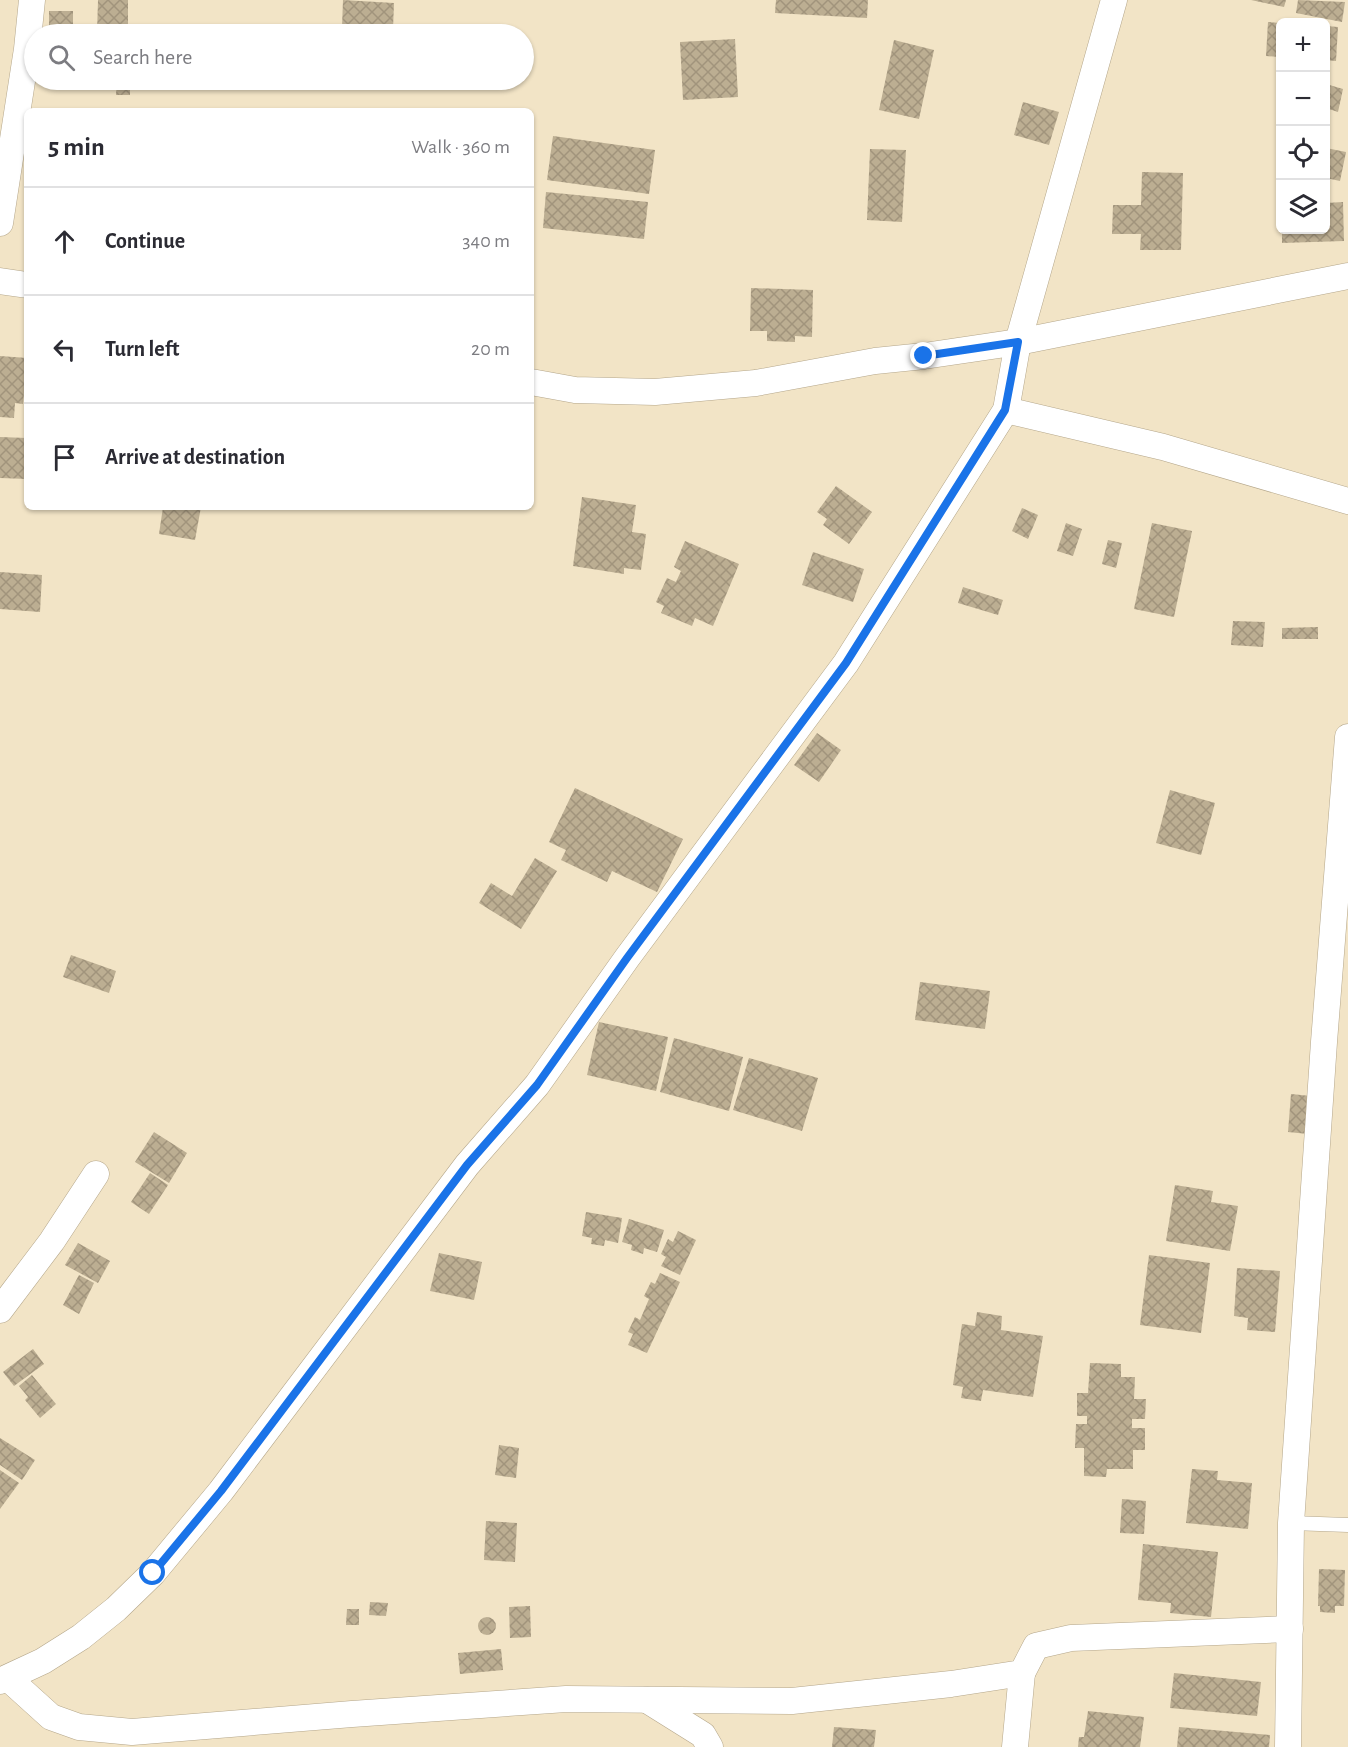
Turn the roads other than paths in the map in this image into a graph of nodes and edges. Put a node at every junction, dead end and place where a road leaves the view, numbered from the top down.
1 (32, 0) edge
2 (1114, 0) edge
3 (30, 24) edge
4 (24, 68) edge
5 (0, 223) edge
6 (1348, 276) edge
7 (0, 281) edge
8 (24, 285) edge
9 (1018, 342) junction
10 (534, 383) edge
11 (1005, 410) junction
12 (1348, 501) edge
13 (1348, 737) edge
14 (96, 1174) dead end
15 (0, 1310) edge
16 (1291, 1523) junction
17 (1348, 1525) edge
18 (1290, 1629) junction
19 (1022, 1673) junction
20 (4, 1680) edge
21 (647, 1700) junction
22 (710, 1747) edge
23 (1015, 1747) edge
24 (1287, 1747) edge

1 - 3 street
2 - 9 street
4 - 5 street
6 - 9 street
7 - 8 street
9 - 10 street
9 - 11 street
11 - 12 street
11 - 20 street
13 - 16 street
14 - 15 street
16 - 17 lane
16 - 18 street
18 - 19 street
18 - 24 street
19 - 21 street
19 - 23 street
20 - 21 street
21 - 22 street

